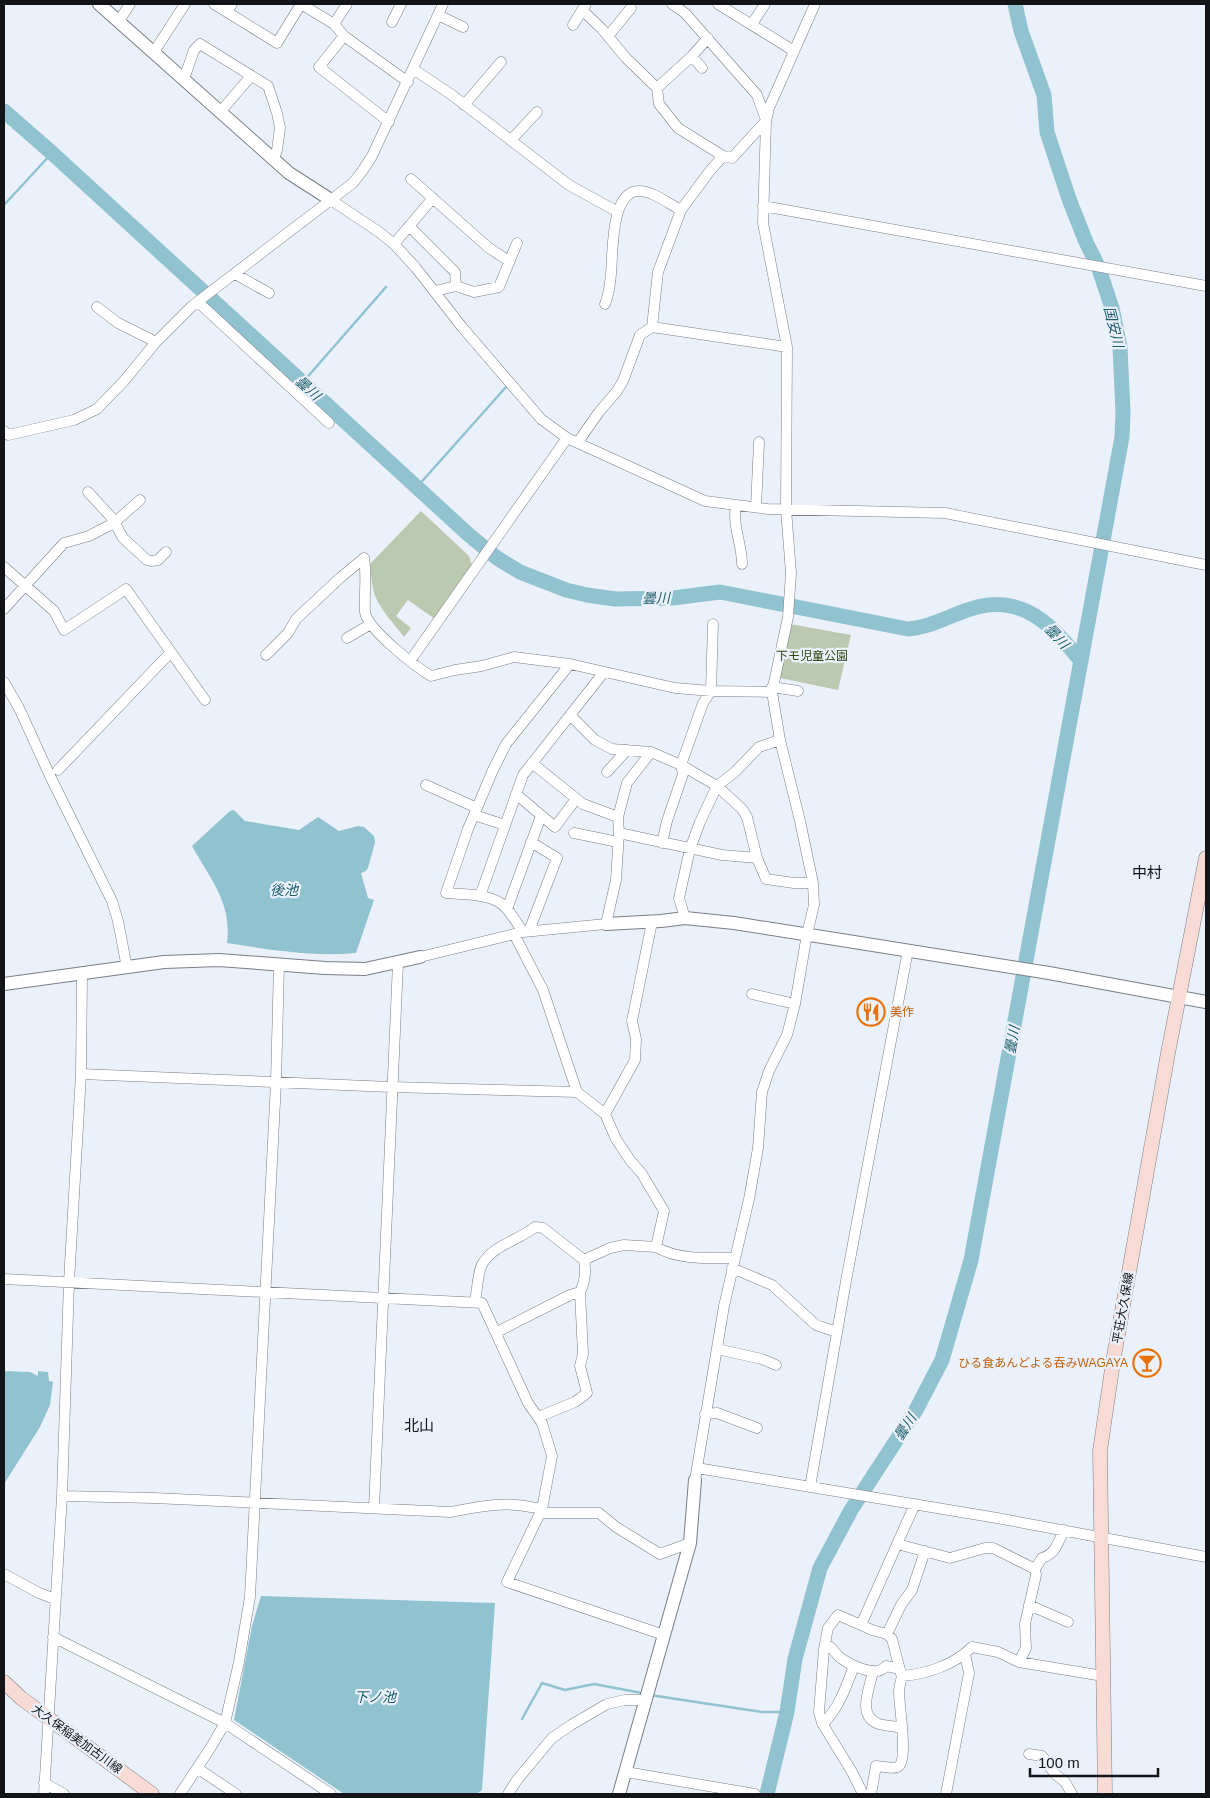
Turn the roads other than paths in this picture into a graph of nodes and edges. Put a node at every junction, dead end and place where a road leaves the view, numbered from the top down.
1 (98, 4) edge
2 (130, 4) edge
3 (185, 4) edge
4 (214, 4) edge
5 (301, 4) edge
6 (347, 4) edge
7 (401, 4) edge
8 (443, 4) edge
9 (672, 4) edge
10 (718, 4) edge
11 (765, 4) edge
12 (815, 4) edge
13 (584, 7) edge
14 (230, 8) edge
15 (631, 8) dead end
16 (392, 15) dead end
17 (438, 15) junction
18 (119, 21) junction
19 (334, 24) junction
20 (752, 24) junction
21 (573, 25) dead end
22 (463, 26) dead end
23 (609, 35) junction
24 (344, 36) junction
25 (708, 38) junction
26 (794, 51) junction
27 (154, 52) junction
28 (692, 56) junction
29 (702, 68) dead end
30 (413, 69) junction
31 (499, 69) dead end
32 (251, 76) junction
33 (184, 79) junction
34 (408, 82) junction
35 (657, 88) junction
36 (464, 105) junction
37 (221, 111) junction
38 (537, 112) dead end
39 (766, 121) junction
40 (388, 122) junction
41 (511, 140) junction
42 (723, 156) junction
43 (274, 159) junction
44 (412, 178) dead end
45 (433, 198) junction
46 (331, 200) junction
47 (763, 206) junction
48 (681, 210) junction
49 (618, 212) junction
50 (409, 226) junction
51 (517, 243) dead end
52 (394, 244) junction
53 (509, 261) junction
54 (235, 274) junction
55 (456, 286) junction
56 (1206, 286) edge
57 (435, 291) junction
58 (269, 292) dead end
59 (198, 301) junction
60 (605, 304) dead end
61 (97, 307) dead end
62 (652, 327) junction
63 (156, 342) junction
64 (787, 347) junction
65 (329, 423) dead end
66 (4, 431) edge
67 (567, 438) junction
68 (578, 442) junction
69 (759, 442) dead end
70 (88, 492) dead end
71 (140, 500) dead end
72 (736, 505) junction
73 (756, 507) junction
74 (786, 509) junction
75 (114, 523) junction
76 (166, 552) dead end
77 (742, 564) dead end
78 (1206, 565) edge
79 (4, 567) edge
80 (25, 586) junction
81 (4, 609) edge
82 (370, 624) junction
83 (713, 624) dead end
84 (347, 638) dead end
85 (171, 652) junction
86 (266, 655) dead end
87 (410, 661) junction
88 (570, 664) junction
89 (604, 672) junction
90 (5, 687) edge
91 (772, 690) junction
92 (711, 691) junction
93 (798, 691) dead end
94 (205, 700) dead end
95 (570, 715) junction
96 (780, 740) junction
97 (627, 750) junction
98 (651, 752) junction
99 (532, 763) junction
100 (681, 765) junction
101 (58, 770) dead end
102 (607, 772) dead end
103 (426, 785) dead end
104 (717, 786) junction
105 (516, 794) junction
106 (576, 800) junction
107 (475, 812) junction
108 (541, 816) junction
109 (618, 817) junction
110 (505, 825) junction
111 (574, 833) dead end
112 (618, 838) junction
113 (532, 842) junction
114 (662, 843) junction
115 (690, 849) junction
116 (757, 858) junction
117 (1206, 858) edge
118 (813, 883) junction
119 (480, 896) junction
120 (507, 909) junction
121 (685, 918) junction
122 (652, 922) junction
123 (606, 924) junction
124 (522, 932) junction
125 (807, 934) junction
126 (908, 950) junction
127 (420, 956) joint
128 (398, 963) junction
129 (279, 965) junction
130 (127, 968) junction
131 (82, 974) junction
132 (4, 984) edge
133 (752, 994) dead end
134 (1179, 997) junction
135 (1206, 1002) edge
136 (795, 1004) junction
137 (80, 1074) junction
138 (276, 1082) junction
139 (391, 1087) junction
140 (578, 1092) junction
141 (605, 1114) junction
142 (656, 1247) junction
143 (584, 1260) junction
144 (733, 1263) junction
145 (4, 1280) edge
146 (69, 1282) junction
147 (580, 1292) junction
148 (266, 1293) junction
149 (383, 1297) junction
150 (475, 1302) junction
151 (497, 1332) junction
152 (837, 1332) junction
153 (717, 1349) junction
154 (776, 1366) dead end
155 (705, 1414) junction
156 (538, 1417) junction
157 (757, 1428) dead end
158 (696, 1474) junction
159 (810, 1487) junction
160 (62, 1496) junction
161 (255, 1503) junction
162 (915, 1504) junction
163 (374, 1508) junction
164 (542, 1509) junction
165 (1064, 1530) junction
166 (1102, 1537) junction
167 (690, 1542) junction
168 (897, 1544) junction
169 (925, 1551) junction
170 (1206, 1557) edge
171 (1035, 1569) junction
172 (4, 1574) edge
173 (55, 1599) junction
174 (1029, 1604) junction
175 (1068, 1622) dead end
176 (861, 1625) junction
177 (664, 1634) junction
178 (887, 1634) junction
179 (53, 1638) junction
180 (825, 1644) junction
181 (895, 1646) junction
182 (965, 1654) junction
183 (1019, 1662) junction
184 (854, 1666) junction
185 (886, 1666) junction
186 (873, 1671) junction
187 (901, 1672) junction
188 (1103, 1676) junction
189 (5, 1686) edge
190 (646, 1694) junction
191 (47, 1717) junction
192 (224, 1723) junction
193 (823, 1724) junction
194 (902, 1728) junction
195 (1030, 1754) dead end
196 (197, 1768) junction
197 (626, 1772) junction
198 (44, 1789) edge
199 (64, 1794) edge
200 (152, 1794) edge
201 (180, 1794) edge
202 (236, 1794) edge
203 (330, 1794) edge
204 (506, 1794) edge
205 (618, 1794) edge
206 (753, 1794) edge
207 (863, 1794) edge
208 (870, 1794) edge
209 (946, 1794) edge
210 (1072, 1794) edge
211 (1106, 1794) edge

1 - 18 street
2 - 18 street
3 - 27 street
4 - 14 street
5 - 14 street
5 - 19 street
6 - 19 street
7 - 16 street
8 - 17 street
9 - 25 street
10 - 20 street
11 - 20 street
12 - 26 street
13 - 21 street
13 - 23 street
15 - 23 street
17 - 22 street
17 - 30 street
18 - 27 street
19 - 24 street
20 - 26 street
23 - 35 street
24 - 34 street
24 - 40 street
25 - 28 street
25 - 39 street
26 - 39 street
27 - 33 street
28 - 29 street
28 - 35 street
30 - 34 street
30 - 36 street
31 - 36 street
32 - 33 street
32 - 37 street
32 - 43 street
33 - 37 street
34 - 40 street
35 - 42 street
36 - 41 street
37 - 43 street
38 - 41 street
39 - 42 street
39 - 47 street
40 - 46 street
41 - 49 street
42 - 48 street
43 - 46 street
44 - 45 street
45 - 50 street
45 - 53 street
46 - 52 street
46 - 54 street
47 - 56 street
47 - 64 street
48 - 49 street
48 - 62 street
49 - 60 street
50 - 52 street
50 - 55 street
51 - 53 street
52 - 57 street
53 - 55 street
54 - 58 street
54 - 59 street
55 - 57 street
57 - 67 street
59 - 63 street
59 - 65 street
61 - 63 street
62 - 64 street
62 - 68 street
63 - 66 street
64 - 74 street
67 - 68 street
67 - 87 street
68 - 72 street
69 - 73 street
70 - 75 street
71 - 75 street
72 - 73 street
72 - 77 street
73 - 74 street
74 - 78 street
74 - 91 street
75 - 76 street
75 - 80 street
79 - 80 street
80 - 81 street
80 - 85 street
82 - 84 street
82 - 86 street
82 - 87 street
83 - 92 street
85 - 94 street
85 - 101 street
87 - 88 street
88 - 89 street
88 - 107 street
89 - 92 street
89 - 95 street
90 - 130 street
91 - 92 street
91 - 93 street
91 - 96 street
92 - 100 street
95 - 97 street
95 - 99 street
96 - 104 street
96 - 118 street
97 - 98 street
97 - 102 street
98 - 100 street
98 - 109 street
99 - 105 street
99 - 106 street
100 - 104 street
100 - 114 street
103 - 107 street
104 - 115 street
104 - 116 street
105 - 108 street
105 - 110 street
106 - 108 street
106 - 109 street
107 - 110 street
107 - 119 street
108 - 113 street
109 - 112 street
110 - 119 street
111 - 112 street
112 - 114 street
112 - 123 street
113 - 120 street
113 - 124 street
114 - 115 street
115 - 116 street
115 - 121 street
116 - 118 street
117 - 134 main road, 平荘大久保線
118 - 125 street
119 - 120 street
120 - 124 street
121 - 122 street
121 - 125 street
122 - 123 street
122 - 141 street
123 - 124 street
124 - 127 street
124 - 140 street
125 - 126 street
125 - 136 street
126 - 134 street
126 - 152 street
127 - 128 street
128 - 129 street
128 - 139 street
129 - 130 street
129 - 138 street
130 - 131 street
131 - 132 street
131 - 137 street
133 - 136 street
134 - 135 street
134 - 166 main road, 平荘大久保線
136 - 144 street
137 - 138 street
137 - 146 street
138 - 139 street
138 - 148 street
139 - 140 street
139 - 149 street
140 - 141 street
141 - 142 street
142 - 143 street
142 - 144 street
143 - 147 street
143 - 150 street
144 - 152 street
144 - 153 street
145 - 146 street
146 - 148 street
146 - 160 street
147 - 151 street
147 - 156 street
148 - 149 street
148 - 161 street
149 - 150 street
149 - 163 street
150 - 151 street
151 - 156 street
152 - 159 street
153 - 154 street
153 - 155 street
155 - 157 street
155 - 158 street
156 - 164 street
158 - 159 street
158 - 167 street
159 - 162 street
160 - 161 street
160 - 173 street
161 - 163 street
161 - 192 street
162 - 165 street
162 - 168 street
163 - 164 street
164 - 167 street
164 - 177 street
165 - 166 street
165 - 171 street
166 - 170 street
166 - 188 main road, 平荘大久保線
167 - 177 street
168 - 169 street
168 - 176 street
169 - 171 street
169 - 178 street
171 - 174 street
172 - 173 street
173 - 179 street
174 - 175 street
174 - 183 street
176 - 178 street
176 - 180 street
177 - 190 street
178 - 181 street
179 - 191 street
179 - 192 street
180 - 184 street
180 - 193 street
181 - 185 street
181 - 187 street
182 - 183 street
182 - 187 street
182 - 209 street
183 - 188 street
184 - 186 street
184 - 193 street
185 - 186 street
185 - 187 street
186 - 194 street
187 - 194 street
188 - 211 main road, 平荘大久保線
189 - 191 main road, 大久保稲美加古川線
190 - 197 street
190 - 204 street
191 - 198 street
191 - 200 main road, 大久保稲美加古川線
192 - 196 street
192 - 203 street
193 - 207 street
194 - 208 street
195 - 210 street
196 - 201 street
196 - 202 street
197 - 205 street
197 - 206 street
198 - 199 street

